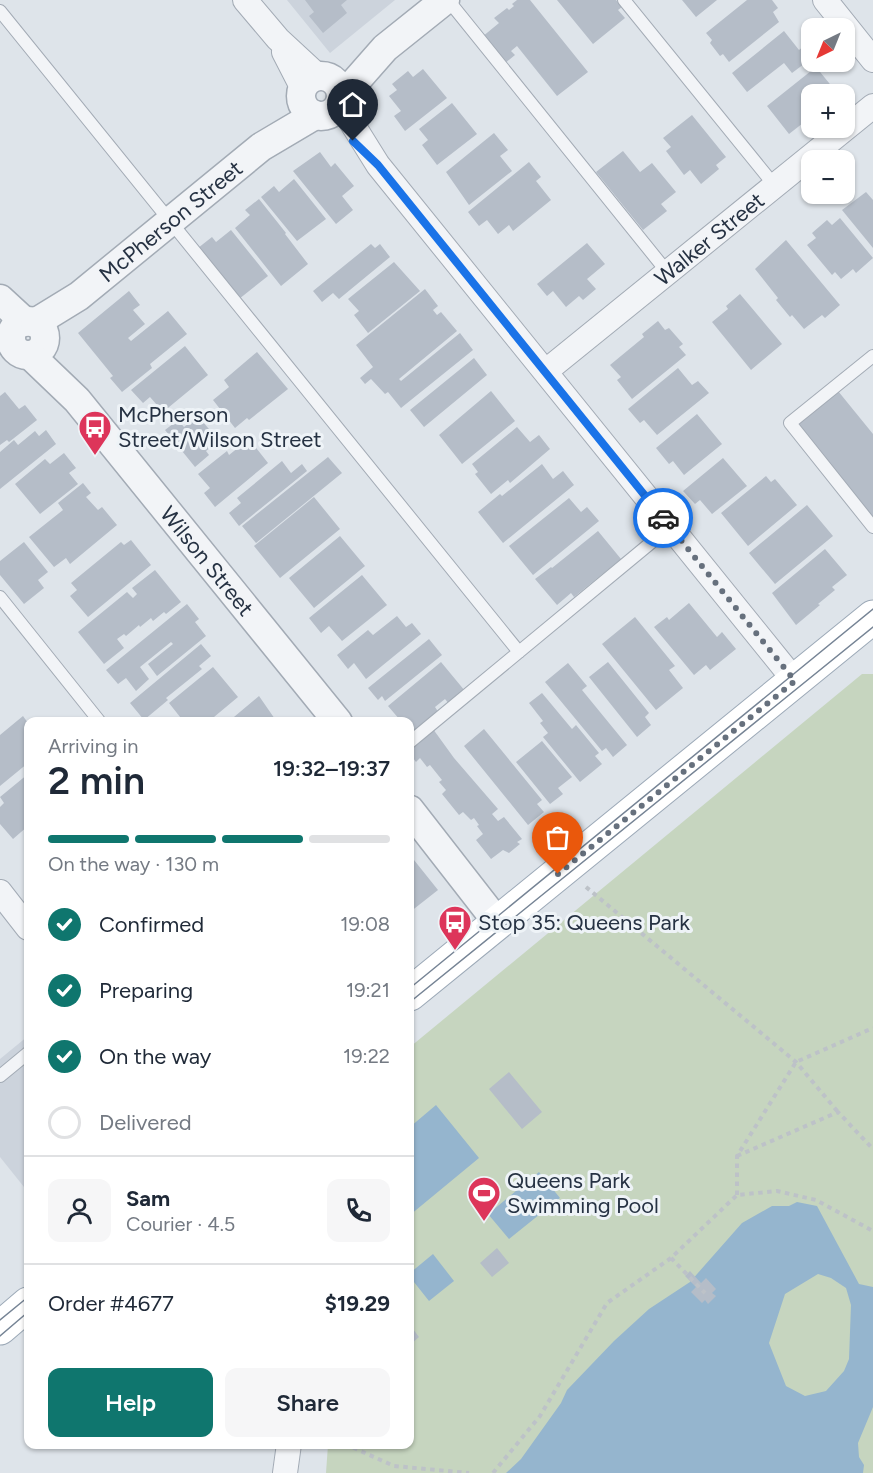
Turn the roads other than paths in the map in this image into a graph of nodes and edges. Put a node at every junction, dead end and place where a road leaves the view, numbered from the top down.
1 (245, 0) edge
2 (447, 0) edge
3 (624, 0) edge
4 (825, 0) edge
5 (0, 11) edge
6 (873, 60) edge
7 (321, 97) junction
8 (873, 106) edge
9 (775, 186) junction
10 (172, 222) junction
11 (668, 273) junction
12 (0, 298) edge
13 (20, 340) edge
14 (873, 356) edge
15 (546, 371) junction
16 (670, 527) junction
17 (873, 527) edge
18 (0, 597) edge
19 (873, 616) edge
20 (519, 652) junction
21 (795, 681) junction
22 (96, 717) edge
23 (334, 717) edge
24 (414, 739) edge
25 (414, 815) edge
26 (0, 892) edge
27 (24, 923) edge
28 (498, 923) junction
29 (414, 991) edge
30 (24, 1056) edge
31 (0, 1076) edge
32 (24, 1307) edge
33 (0, 1328) edge
34 (288, 1449) edge
35 (285, 1473) edge

1 - 7 street
2 - 7 street, McPherson Street
2 - 11 lane
3 - 9 lane
4 - 6 street
5 - 10 lane
7 - 10 street, McPherson Street
7 - 15 street
8 - 9 street, Walker Street
9 - 11 street, Walker Street
10 - 13 street, McPherson Street
10 - 20 lane
11 - 15 street, Walker Street
12 - 13 street, Wilson Street
13 - 23 street, Wilson Street
14 - 17 lane
15 - 16 street
16 - 20 lane
16 - 21 street
18 - 22 lane
19 - 21 main road
20 - 24 lane
21 - 28 main road
25 - 28 street
26 - 27 street
28 - 29 main road
30 - 31 lane
32 - 33 main road
34 - 35 street

